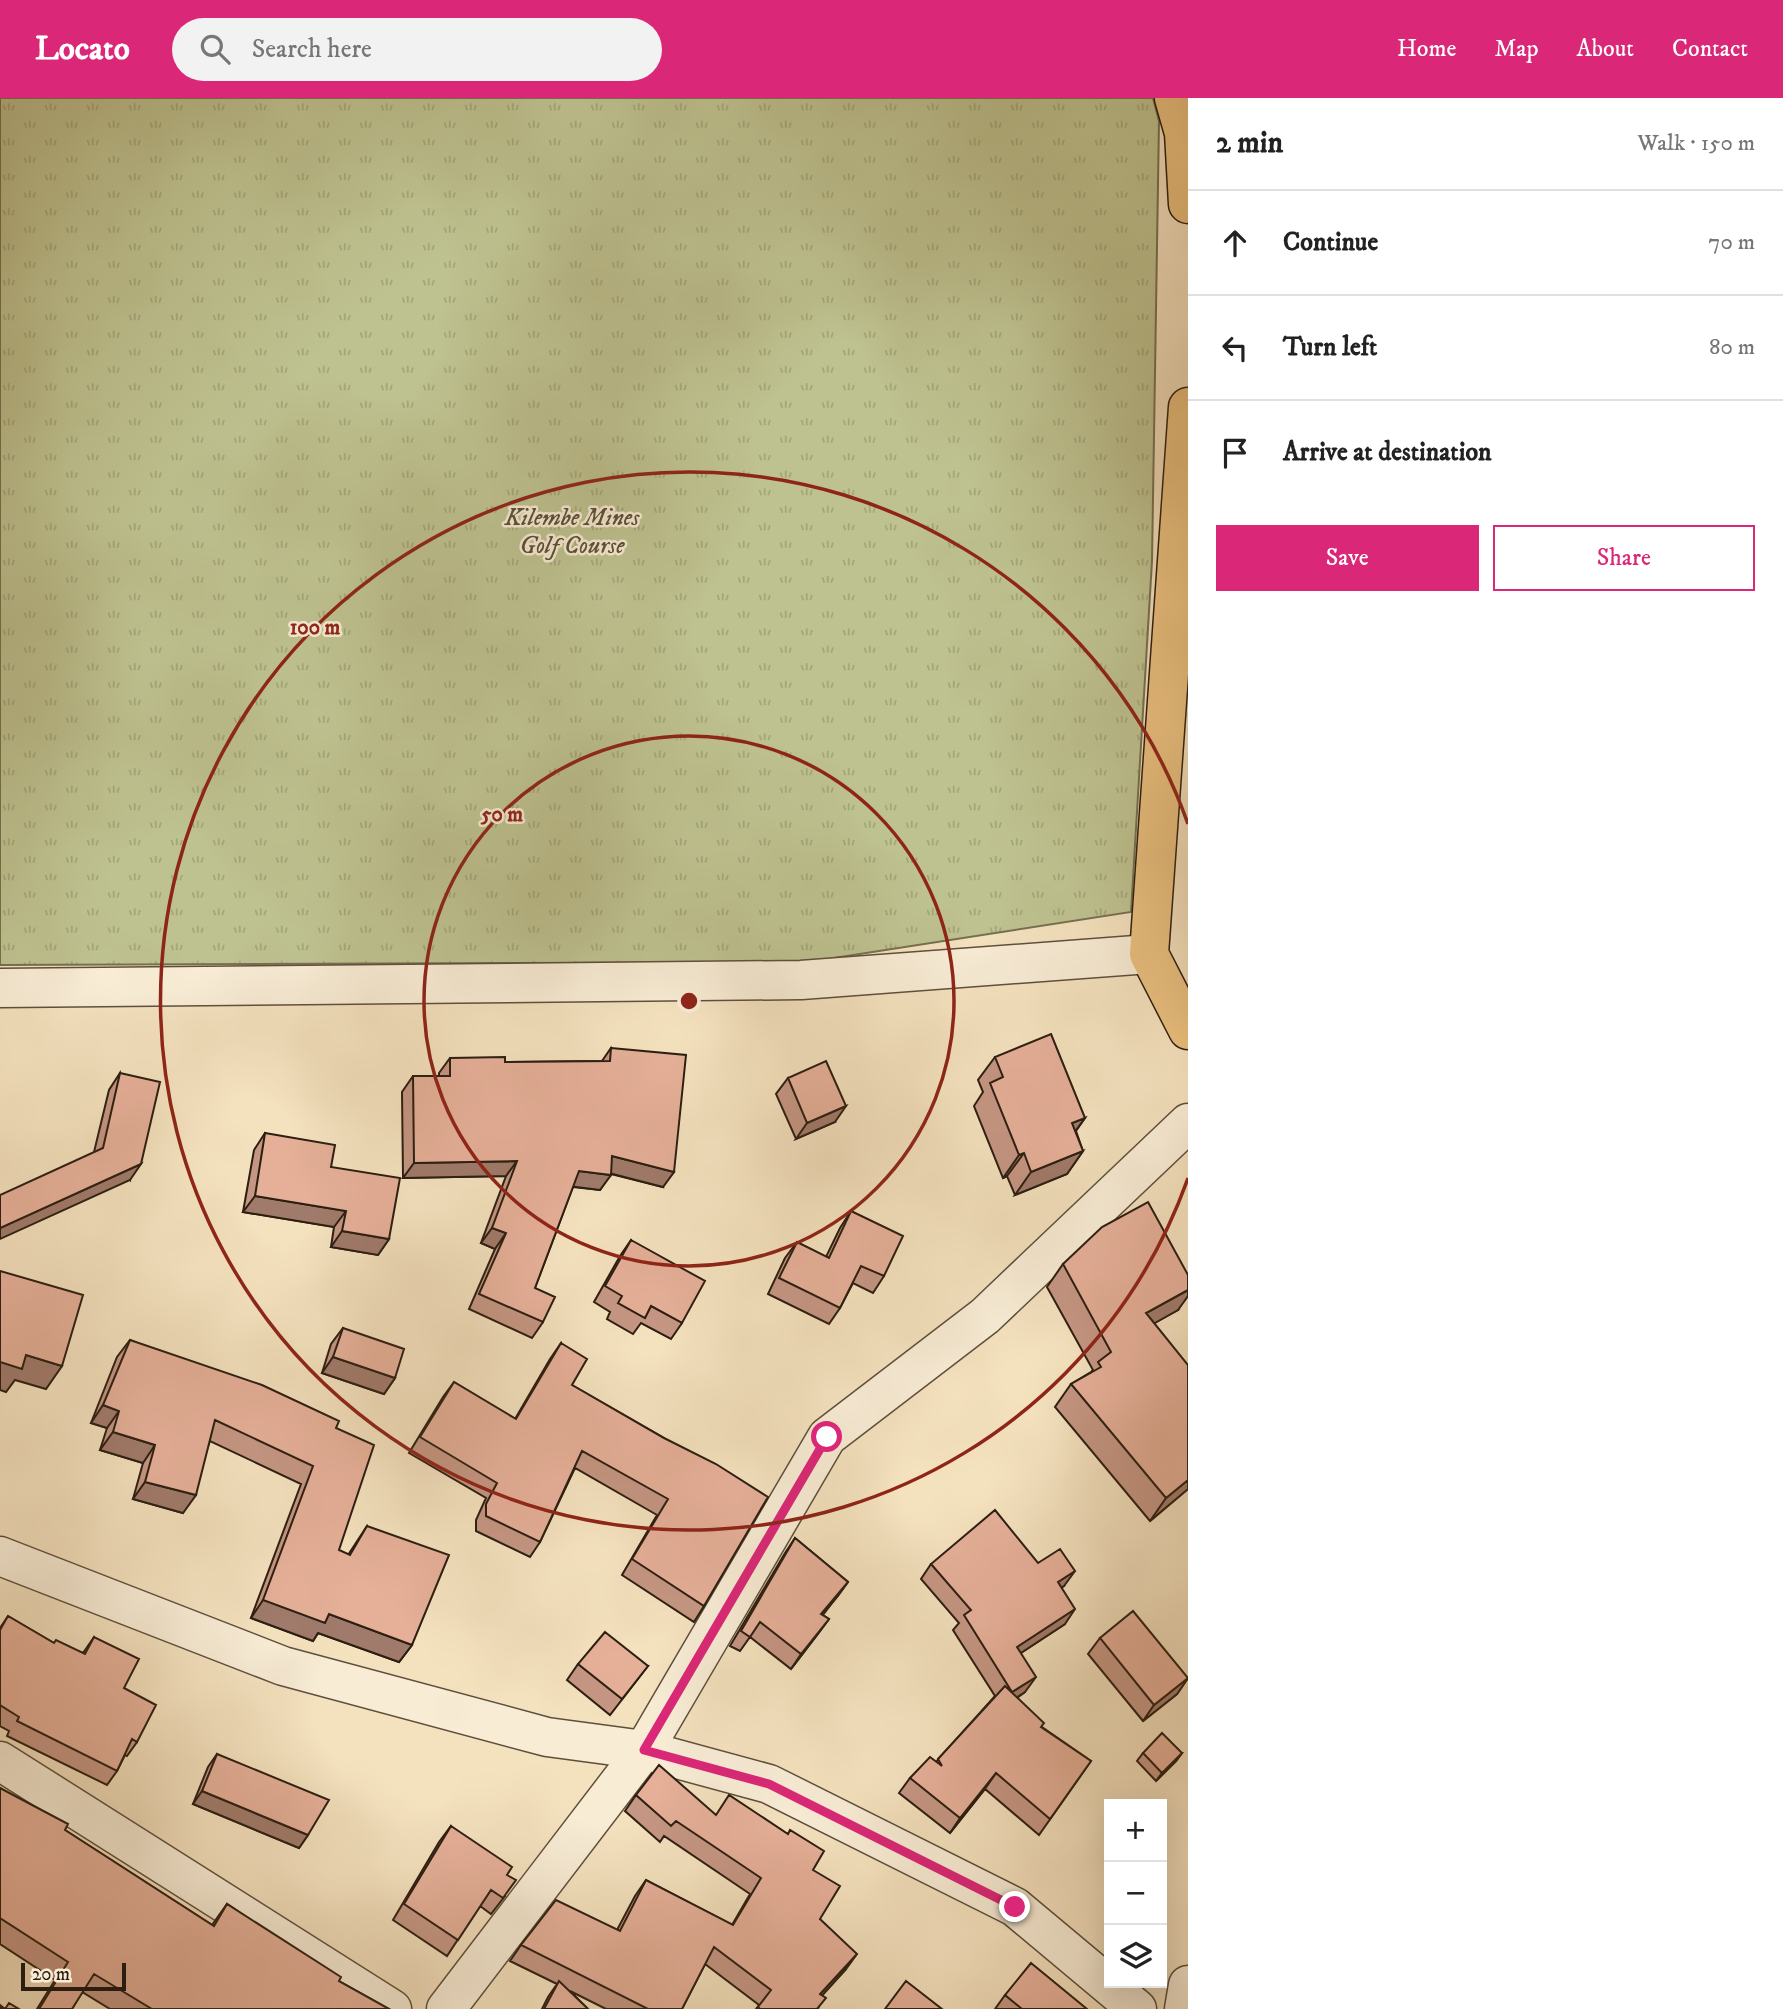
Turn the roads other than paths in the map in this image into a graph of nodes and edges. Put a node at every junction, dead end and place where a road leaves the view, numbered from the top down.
1 (1174, 98) edge
2 (1188, 204) edge
3 (1188, 407) edge
4 (1149, 954) junction
5 (0, 988) edge
6 (1188, 1030) edge
7 (1188, 1123) edge
8 (0, 1556) edge
9 (644, 1750) junction
10 (0, 1761) edge
11 (1188, 1985) edge
12 (392, 2009) edge
13 (446, 2009) edge
14 (1137, 2009) edge
15 (1184, 2009) edge

1 - 2 main road
3 - 4 main road
4 - 5 street
4 - 6 main road
7 - 9 street
8 - 9 street
9 - 13 street
9 - 14 street
10 - 12 street
11 - 15 street

